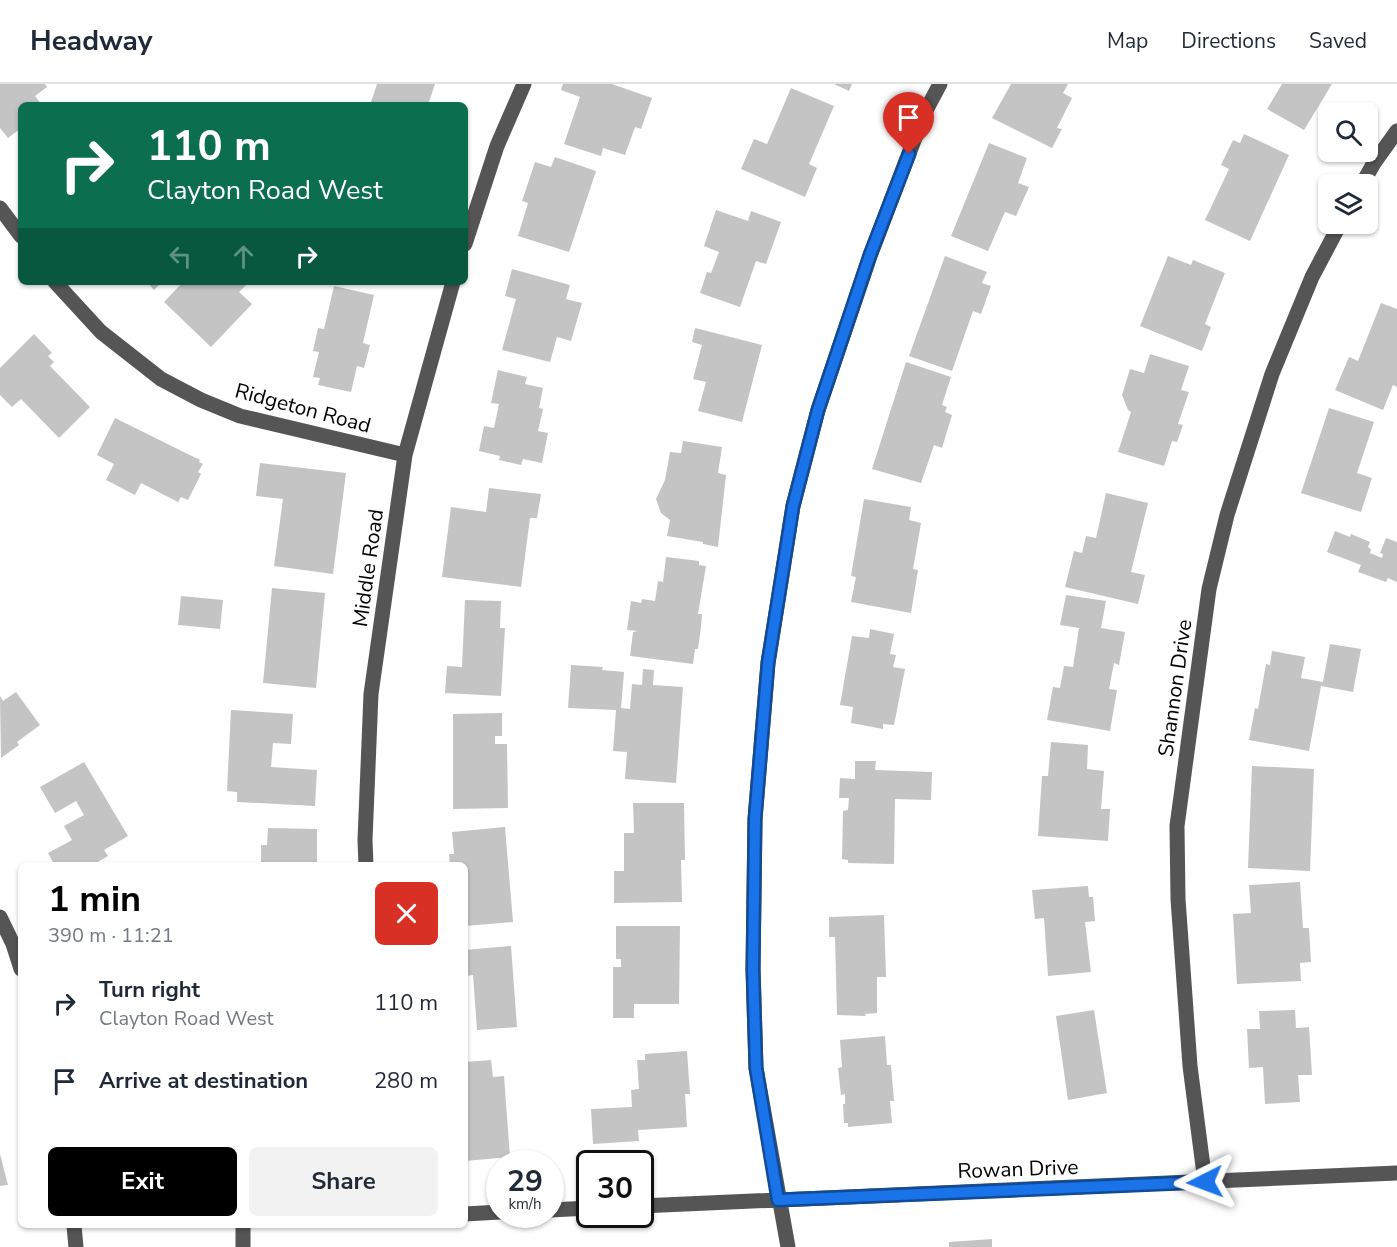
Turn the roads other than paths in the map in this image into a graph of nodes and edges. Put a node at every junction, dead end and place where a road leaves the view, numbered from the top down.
1 (524, 84) edge
2 (940, 84) edge
3 (1397, 131) edge
4 (1368, 174) edge
5 (0, 208) edge
6 (18, 232) edge
7 (1335, 234) edge
8 (468, 235) edge
9 (58, 285) edge
10 (452, 285) edge
11 (405, 455) junction
12 (366, 862) edge
13 (0, 917) edge
14 (18, 960) edge
15 (1397, 1173) edge
16 (1205, 1182) junction
17 (778, 1200) junction
18 (654, 1205) edge
19 (486, 1213) edge
20 (468, 1214) edge
21 (74, 1228) edge
22 (243, 1228) edge
23 (76, 1247) edge
24 (243, 1247) edge
25 (788, 1247) edge

1 - 8 street
2 - 17 street
3 - 4 street
5 - 6 street
7 - 16 street, Shannon Drive
9 - 11 street, Ridgeton Road
10 - 11 street, Middle Road
11 - 12 street, Middle Road
13 - 14 street
15 - 16 street, Rowan Drive
16 - 17 street, Rowan Drive
17 - 18 street, Rowan Drive
17 - 25 street
19 - 20 street
21 - 23 street
22 - 24 street

